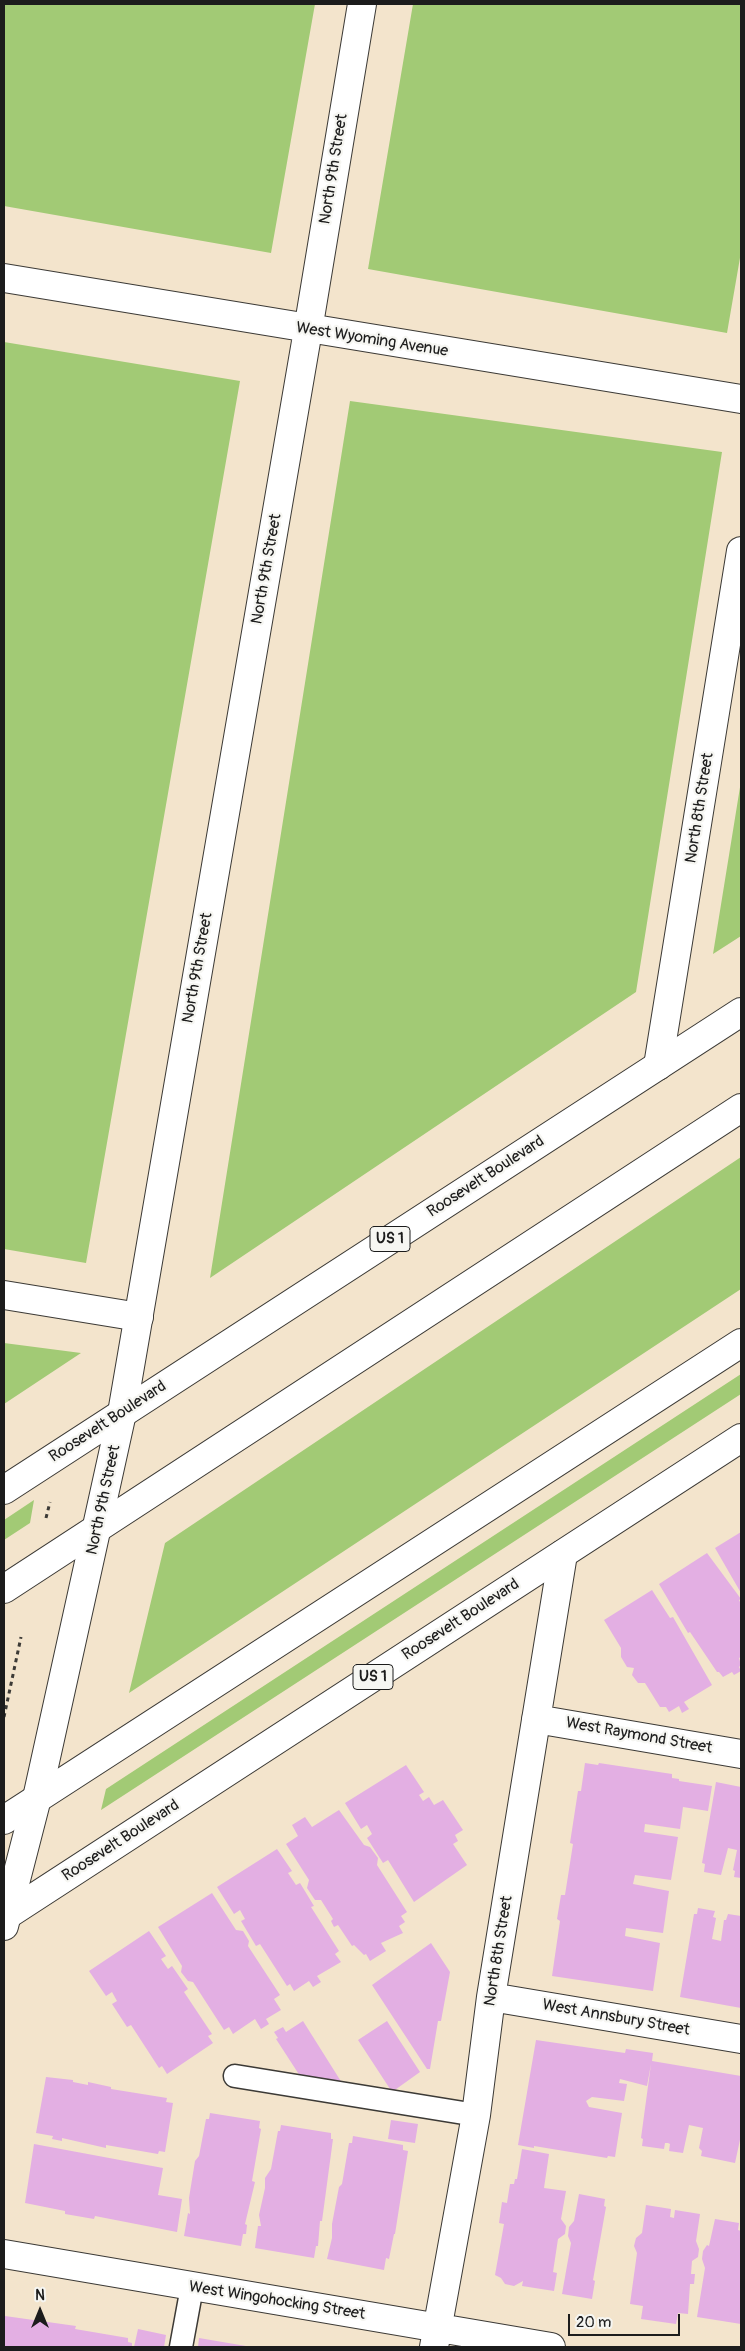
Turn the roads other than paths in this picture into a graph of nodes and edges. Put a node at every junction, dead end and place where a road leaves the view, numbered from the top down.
1 (362, 4) edge
2 (4, 278) edge
3 (308, 330) junction
4 (741, 399) edge
5 (741, 551) edge
6 (741, 1012) edge
7 (658, 1066) junction
8 (741, 1108) edge
9 (4, 1295) edge
10 (139, 1317) junction
11 (741, 1342) edge
12 (122, 1413) junction
13 (741, 1438) edge
14 (4, 1490) edge
15 (99, 1526) junction
16 (563, 1554) junction
17 (4, 1589) edge
18 (536, 1719) junction
19 (741, 1754) edge
20 (37, 1798) junction
21 (4, 1820) edge
22 (4, 1919) edge
23 (491, 1997) junction
24 (741, 2039) edge
25 (235, 2076) dead end
26 (476, 2115) junction
27 (4, 2254) edge
28 (192, 2287) junction
29 (435, 2338) edge
30 (181, 2347) edge
31 (551, 2347) edge

1 - 3 main road, North 9th Street
2 - 3 main road, West Wyoming Avenue
3 - 4 main road, West Wyoming Avenue
3 - 10 main road, North 9th Street
5 - 7 main road, North 8th Street
6 - 7 main road, Roosevelt Boulevard / US 1
7 - 12 main road, Roosevelt Boulevard / US 1
8 - 15 main road
9 - 10 main road
10 - 12 main road, North 9th Street
11 - 20 main road
12 - 14 main road, Roosevelt Boulevard / US 1
12 - 15 main road, North 9th Street
13 - 16 main road, Roosevelt Boulevard / US 1
15 - 17 main road
15 - 20 main road, North 9th Street
16 - 18 main road, North 8th Street
16 - 22 main road, Roosevelt Boulevard / US 1
18 - 19 main road, West Raymond Street
18 - 23 main road, North 8th Street
20 - 21 main road
20 - 22 main road, North 9th Street
23 - 24 main road, West Annsbury Street
23 - 26 main road, North 8th Street
25 - 26 lane
26 - 29 main road, North 8th Street
27 - 28 main road, West Wingohocking Street
28 - 29 main road, West Wingohocking Street
28 - 30 lane
29 - 31 main road, West Wingohocking Street

